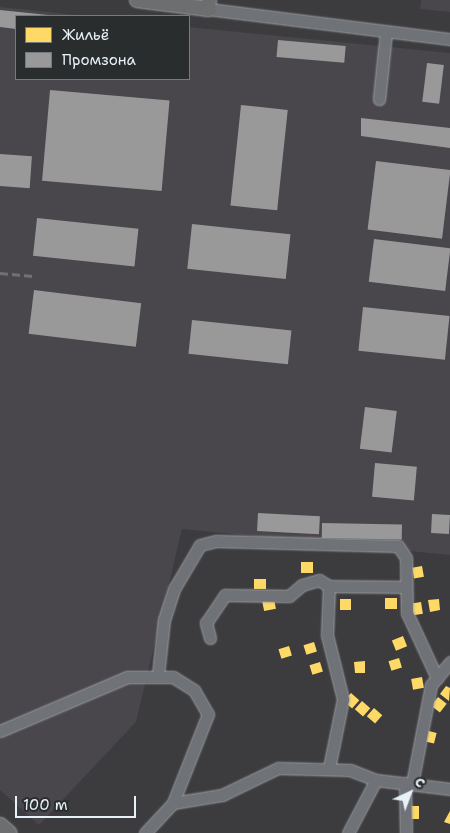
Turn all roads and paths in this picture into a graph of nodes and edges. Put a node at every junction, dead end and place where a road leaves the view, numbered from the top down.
1 (137, 0) edge
2 (177, 2) edge
3 (209, 4) edge
4 (386, 32) junction
5 (450, 39) edge
6 (379, 99) dead end
7 (329, 586) junction
8 (404, 587) junction
9 (210, 638) dead end
10 (450, 662) edge
11 (158, 674) junction
12 (437, 678) junction
13 (0, 730) edge
14 (329, 768) junction
15 (376, 780) junction
16 (408, 783) junction
17 (450, 789) edge
18 (173, 803) junction
19 (0, 826) edge
20 (8, 833) edge
21 (146, 833) edge
22 (348, 833) edge
23 (406, 833) edge

1 - 2 main road
2 - 3 main road
3 - 4 street
4 - 5 street
4 - 6 street
7 - 8 street
7 - 9 street
7 - 14 street
8 - 11 street
8 - 12 street
10 - 12 street
11 - 13 street
11 - 18 street
12 - 16 street
14 - 15 street
14 - 18 street
15 - 16 street
15 - 22 street
16 - 17 street
16 - 23 street
18 - 21 street
19 - 20 highway

